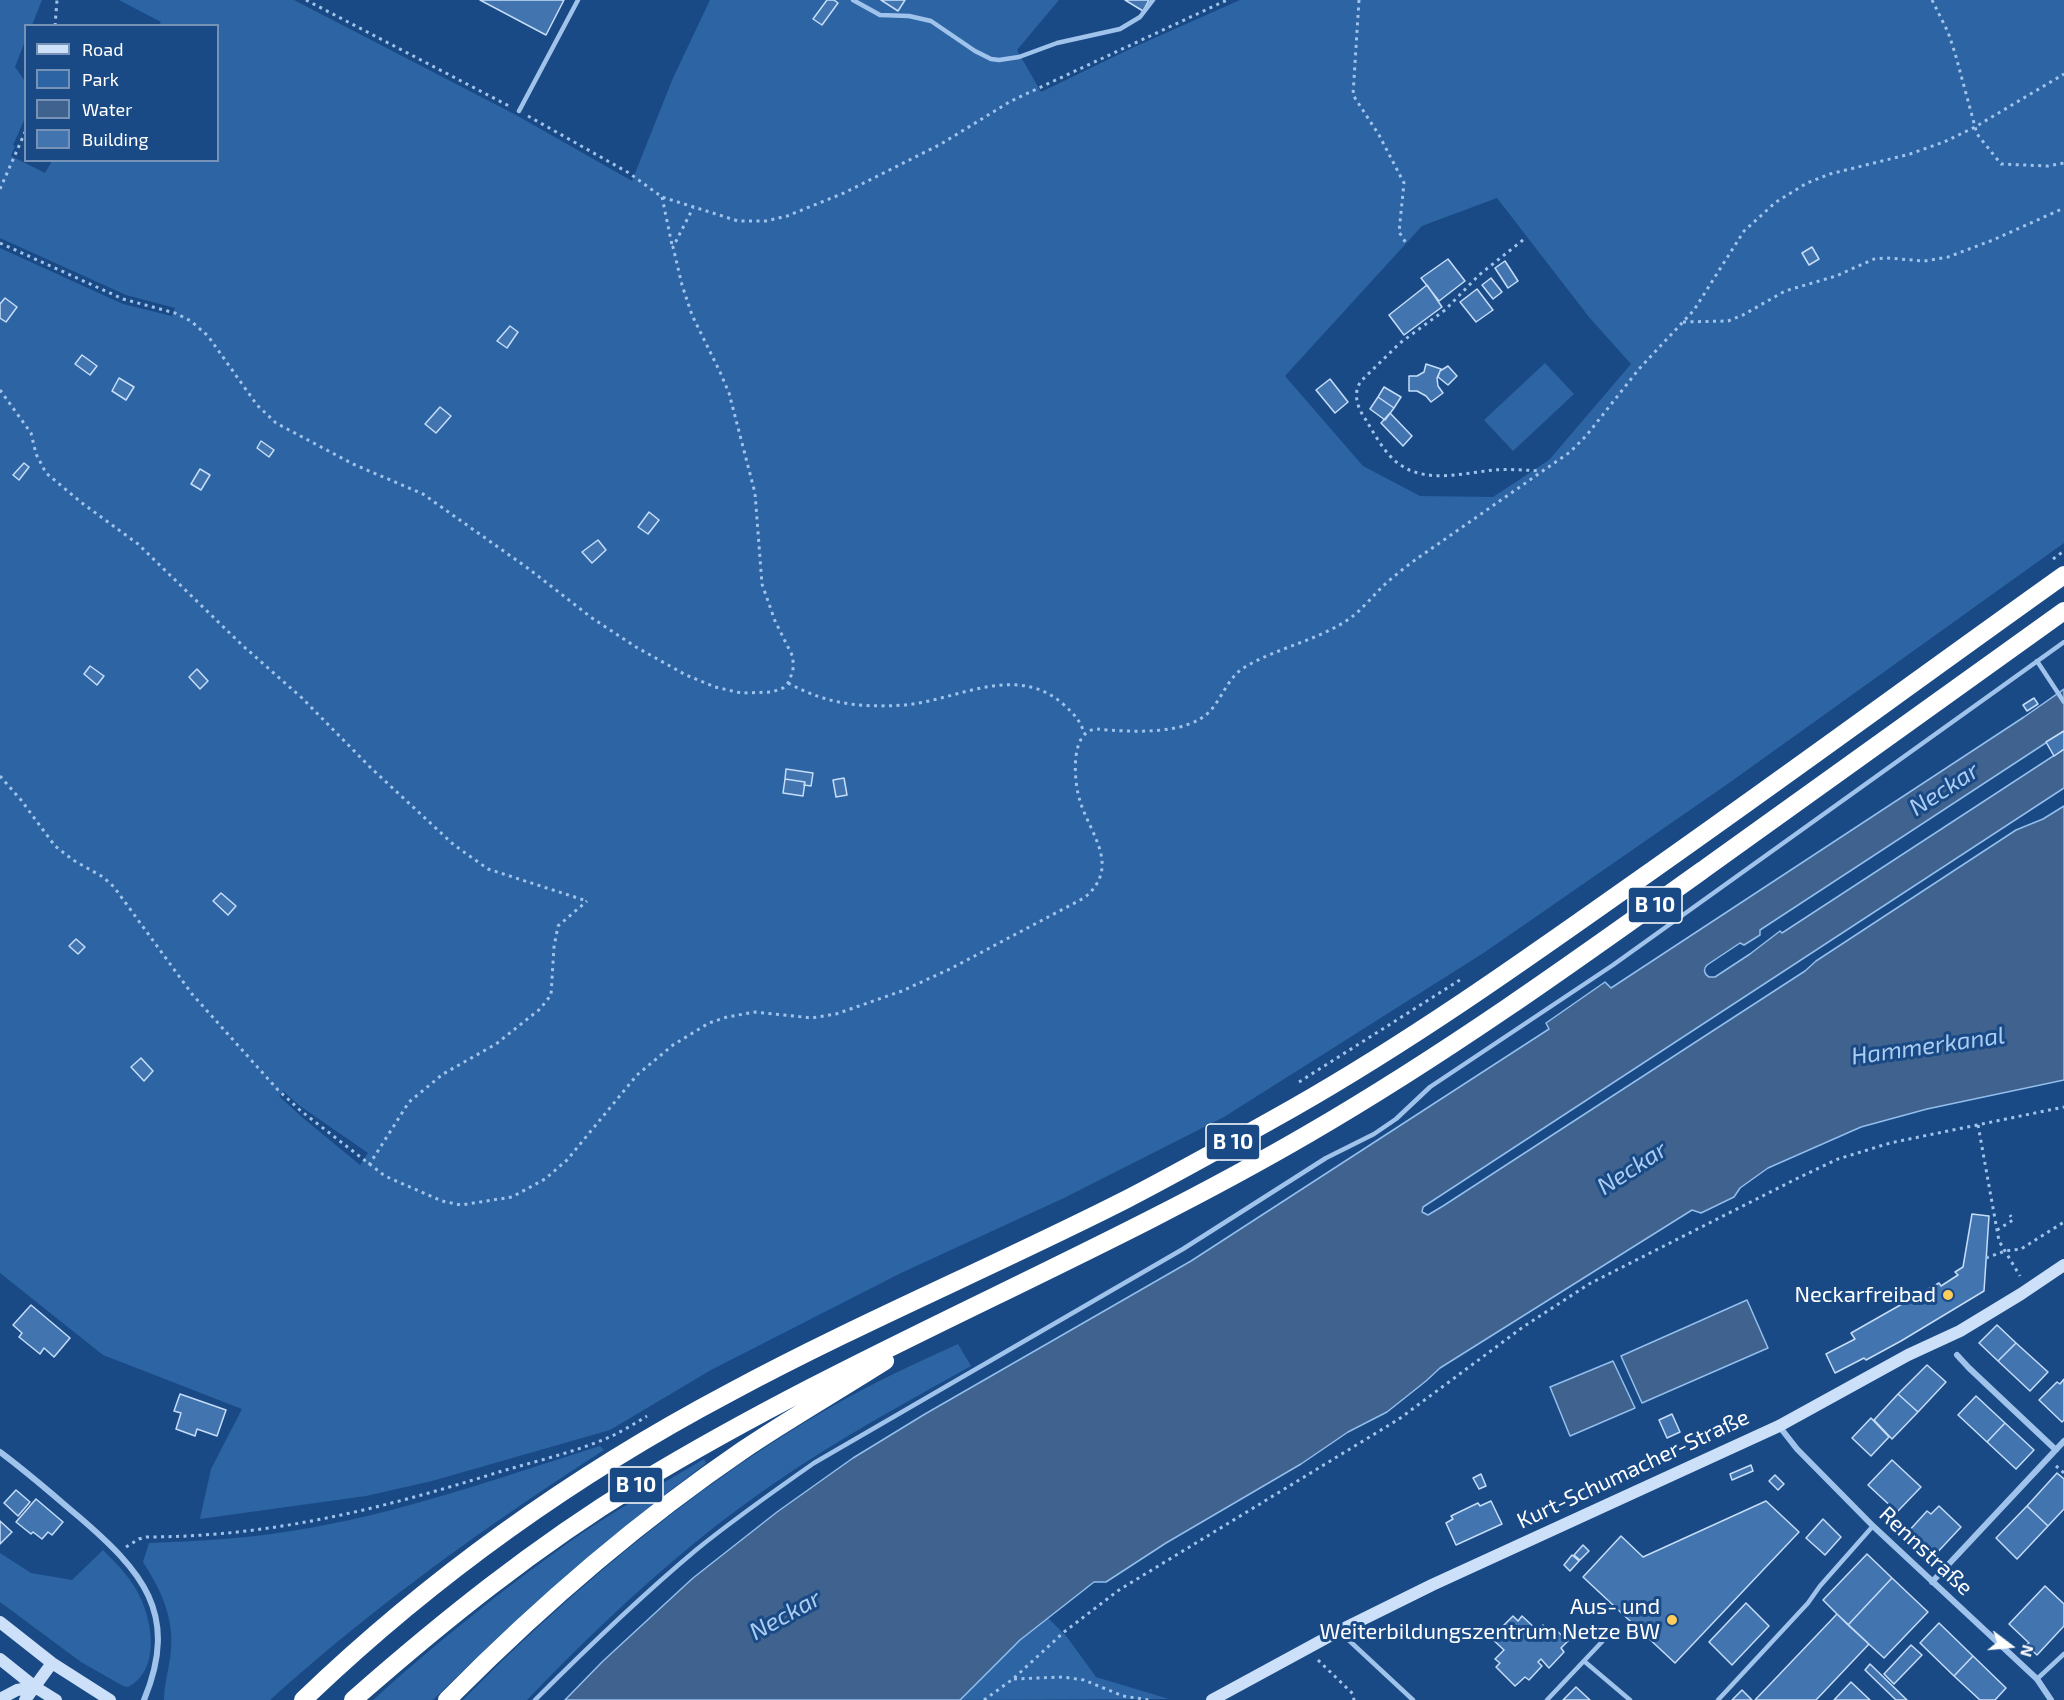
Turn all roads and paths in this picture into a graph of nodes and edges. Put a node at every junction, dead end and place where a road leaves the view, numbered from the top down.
1 (57, 0) edge
2 (306, 0) edge
3 (578, 0) edge
4 (853, 0) edge
5 (1154, 0) edge
6 (1227, 0) edge
7 (1359, 0) edge
8 (1932, 0) edge
9 (55, 24) edge
10 (2064, 74) edge
11 (519, 111) junction
12 (1975, 127) junction
13 (24, 135) edge
14 (2064, 163) edge
15 (0, 189) edge
16 (662, 197) junction
17 (693, 208) junction
18 (2064, 208) edge
19 (1523, 240) dead end
20 (0, 243) edge
21 (1406, 243) dead end
22 (673, 247) junction
23 (1683, 322) junction
24 (0, 390) edge
25 (1542, 471) junction
26 (2064, 551) edge
27 (2045, 565) dead end
28 (2064, 575) edge
29 (2064, 611) edge
30 (2064, 642) edge
31 (2037, 661) junction
32 (788, 683) junction
33 (2064, 702) edge
34 (1084, 733) junction
35 (0, 776) edge
36 (1465, 977) dead end
37 (1290, 1087) dead end
38 (2064, 1107) edge
39 (1978, 1125) junction
40 (369, 1165) junction
41 (2010, 1215) dead end
42 (2064, 1222) edge
43 (1997, 1230) junction
44 (2005, 1251) junction
45 (1986, 1258) dead end
46 (2064, 1265) edge
47 (2020, 1276) dead end
48 (950, 1319) junction
49 (1957, 1354) dead end
50 (654, 1412) dead end
51 (1779, 1426) junction
52 (2064, 1441) edge
53 (2056, 1450) junction
54 (0, 1452) edge
55 (1873, 1526) junction
56 (118, 1553) junction
57 (1932, 1582) junction
58 (0, 1622) edge
59 (1615, 1628) dead end
60 (1339, 1631) junction
61 (1306, 1648) junction
62 (2064, 1654) edge
63 (0, 1659) edge
64 (1584, 1661) junction
65 (52, 1663) junction
66 (1012, 1679) junction
67 (2037, 1679) junction
68 (35, 1687) junction
69 (1232, 1695) edge
70 (0, 1700) edge
71 (25, 1700) edge
72 (56, 1700) edge
73 (110, 1700) edge
74 (144, 1700) edge
75 (303, 1700) edge
76 (353, 1700) edge
77 (447, 1700) edge
78 (535, 1700) edge
79 (984, 1700) edge
80 (1149, 1700) edge
81 (1212, 1700) edge
82 (1354, 1700) edge
83 (1413, 1700) edge
84 (1547, 1700) edge
85 (1629, 1700) edge
86 (1718, 1700) edge
87 (2052, 1700) edge

1 - 9 path
2 - 11 path
3 - 11 lane
4 - 5 lane
6 - 17 path
7 - 21 path
8 - 12 path
10 - 12 path
11 - 16 path
12 - 14 path
12 - 23 path
13 - 15 path
16 - 17 path
16 - 22 path
17 - 22 path
18 - 23 path
19 - 25 path
20 - 32 path
22 - 32 path
23 - 25 path
24 - 40 path
25 - 34 path
26 - 27 path
28 - 75 highway, B 10
29 - 48 highway, B 10
30 - 31 lane
31 - 33 lane
31 - 78 lane
32 - 34 path
34 - 40 path
35 - 40 path
36 - 37 path
38 - 39 path
39 - 43 path
39 - 66 path
41 - 43 path
42 - 44 path
43 - 44 path
44 - 45 path
44 - 47 path
46 - 51 street, Kurt-Schumacher-Straße
48 - 76 highway, B 10
48 - 77 highway
49 - 53 street
50 - 56 path
51 - 55 street, Rennstraße
51 - 60 street, Kurt-Schumacher-Straße
52 - 53 street
53 - 57 street
54 - 56 street
55 - 57 street, Rennstraße
55 - 86 lane
56 - 74 street
57 - 67 street, Rennstraße
58 - 65 street
59 - 64 lane
60 - 61 street, Kurt-Schumacher-Straße
60 - 83 lane
61 - 69 street, Kurt-Schumacher-Straße
61 - 82 path
62 - 67 lane
63 - 68 street
64 - 84 lane
64 - 85 lane
65 - 68 street
65 - 73 street
66 - 79 path
66 - 80 path
67 - 87 street, Rennstraße
68 - 70 street
68 - 71 street
68 - 72 street
69 - 81 street, Kurt-Schumacher-Straße

